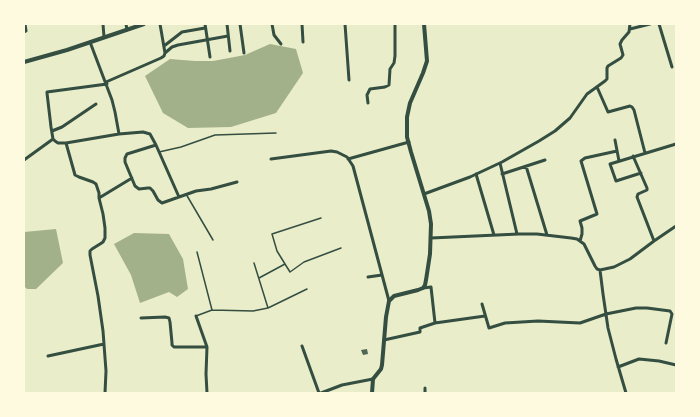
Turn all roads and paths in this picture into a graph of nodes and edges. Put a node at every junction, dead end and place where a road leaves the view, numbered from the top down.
1 (25, 24) edge
2 (103, 24) edge
3 (126, 24) edge
4 (144, 24) edge
5 (160, 24) edge
6 (227, 24) edge
7 (240, 24) edge
8 (272, 24) edge
9 (302, 24) edge
10 (345, 24) edge
11 (395, 24) edge
12 (424, 24) edge
13 (630, 24) edge
14 (650, 24) edge
15 (659, 24) edge
16 (205, 26) edge
17 (630, 29) junction
18 (127, 30) junction
19 (24, 32) edge
20 (228, 36) junction
21 (104, 37) junction
22 (207, 39) junction
23 (90, 42) junction
24 (303, 42) dead end
25 (281, 44) dead end
26 (164, 46) junction
27 (230, 51) dead end
28 (165, 53) junction
29 (244, 53) dead end
30 (210, 58) dead end
31 (24, 62) edge
32 (672, 67) dead end
33 (349, 80) dead end
34 (106, 83) junction
35 (597, 87) junction
36 (96, 104) dead end
37 (368, 104) dead end
38 (52, 131) junction
39 (276, 133) dead end
40 (119, 134) junction
41 (53, 139) junction
42 (615, 140) dead end
43 (408, 142) junction
44 (66, 143) junction
45 (676, 144) edge
46 (156, 145) junction
47 (617, 151) junction
48 (159, 152) junction
49 (645, 153) junction
50 (633, 156) junction
51 (271, 159) dead end
52 (348, 159) junction
53 (24, 160) edge
54 (545, 160) dead end
55 (619, 161) junction
56 (500, 163) junction
57 (526, 166) junction
58 (641, 173) junction
59 (476, 174) junction
60 (502, 174) junction
61 (132, 178) junction
62 (237, 182) dead end
63 (186, 194) junction
64 (424, 194) junction
65 (179, 197) junction
66 (99, 198) junction
67 (321, 218) dead end
68 (676, 226) edge
69 (517, 234) junction
70 (494, 235) junction
71 (547, 235) junction
72 (431, 238) junction
73 (213, 240) dead end
74 (580, 241) junction
75 (654, 241) junction
76 (341, 248) dead end
77 (197, 252) dead end
78 (254, 263) dead end
79 (284, 264) junction
80 (600, 270) junction
81 (382, 275) junction
82 (368, 277) dead end
83 (258, 278) junction
84 (307, 288) dead end
85 (422, 288) junction
86 (389, 301) junction
87 (482, 304) dead end
88 (268, 308) junction
89 (212, 310) junction
90 (606, 314) junction
91 (196, 316) joint
92 (485, 316) junction
93 (141, 318) dead end
94 (435, 323) junction
95 (384, 340) junction
96 (666, 343) dead end
97 (104, 344) junction
98 (302, 346) dead end
99 (207, 347) junction
100 (48, 356) dead end
101 (676, 365) edge
102 (618, 367) junction
103 (373, 379) junction
104 (424, 388) dead end
105 (105, 393) edge
106 (207, 393) edge
107 (320, 393) edge
108 (372, 393) edge
109 (425, 393) edge
110 (626, 393) edge

1 - 19 street
2 - 21 street
3 - 18 street
4 - 18 street
5 - 26 street
6 - 20 street
7 - 29 street
8 - 25 street
9 - 24 street
10 - 33 street
11 - 37 street
12 - 43 street
13 - 17 street
14 - 17 street
15 - 32 street
16 - 22 street
16 - 26 street
17 - 35 street
18 - 21 street
20 - 22 street
20 - 27 street
21 - 23 street
22 - 28 street
22 - 30 street
23 - 31 street
23 - 34 street
26 - 28 street
28 - 34 street
34 - 38 street
34 - 40 street
35 - 49 street
35 - 56 street
36 - 38 street
38 - 41 street
39 - 48 lane
40 - 44 street
40 - 46 street
41 - 44 street
41 - 53 street
42 - 47 street
43 - 52 street
43 - 64 street
44 - 66 street
45 - 49 street
46 - 48 street
46 - 61 street
47 - 55 street
47 - 74 street
48 - 65 street
49 - 50 street
50 - 55 street
50 - 58 street
51 - 52 street
52 - 81 street
54 - 57 street
55 - 58 street
56 - 59 street
56 - 60 street
57 - 60 street
57 - 71 street
58 - 75 street
59 - 64 street
59 - 70 street
60 - 69 street
61 - 65 street
61 - 66 street
62 - 63 street
63 - 65 street
63 - 73 lane
64 - 72 street
66 - 97 street
67 - 79 lane
68 - 75 street
69 - 70 street
69 - 71 street
70 - 72 street
71 - 74 street
72 - 85 street
74 - 80 street
75 - 80 street
76 - 79 lane
77 - 89 lane
78 - 83 lane
79 - 83 lane
80 - 90 street
81 - 82 street
81 - 86 street
83 - 88 lane
84 - 88 lane
85 - 86 street
85 - 94 street
86 - 95 street
87 - 92 street
88 - 89 lane
89 - 91 lane
90 - 92 street
90 - 96 street
90 - 102 street
91 - 99 street
92 - 94 street
93 - 99 street
94 - 95 street
95 - 103 street
97 - 100 street
97 - 105 street
98 - 107 street
99 - 106 street
101 - 102 street
102 - 110 street
103 - 107 street
103 - 108 street
104 - 109 street

